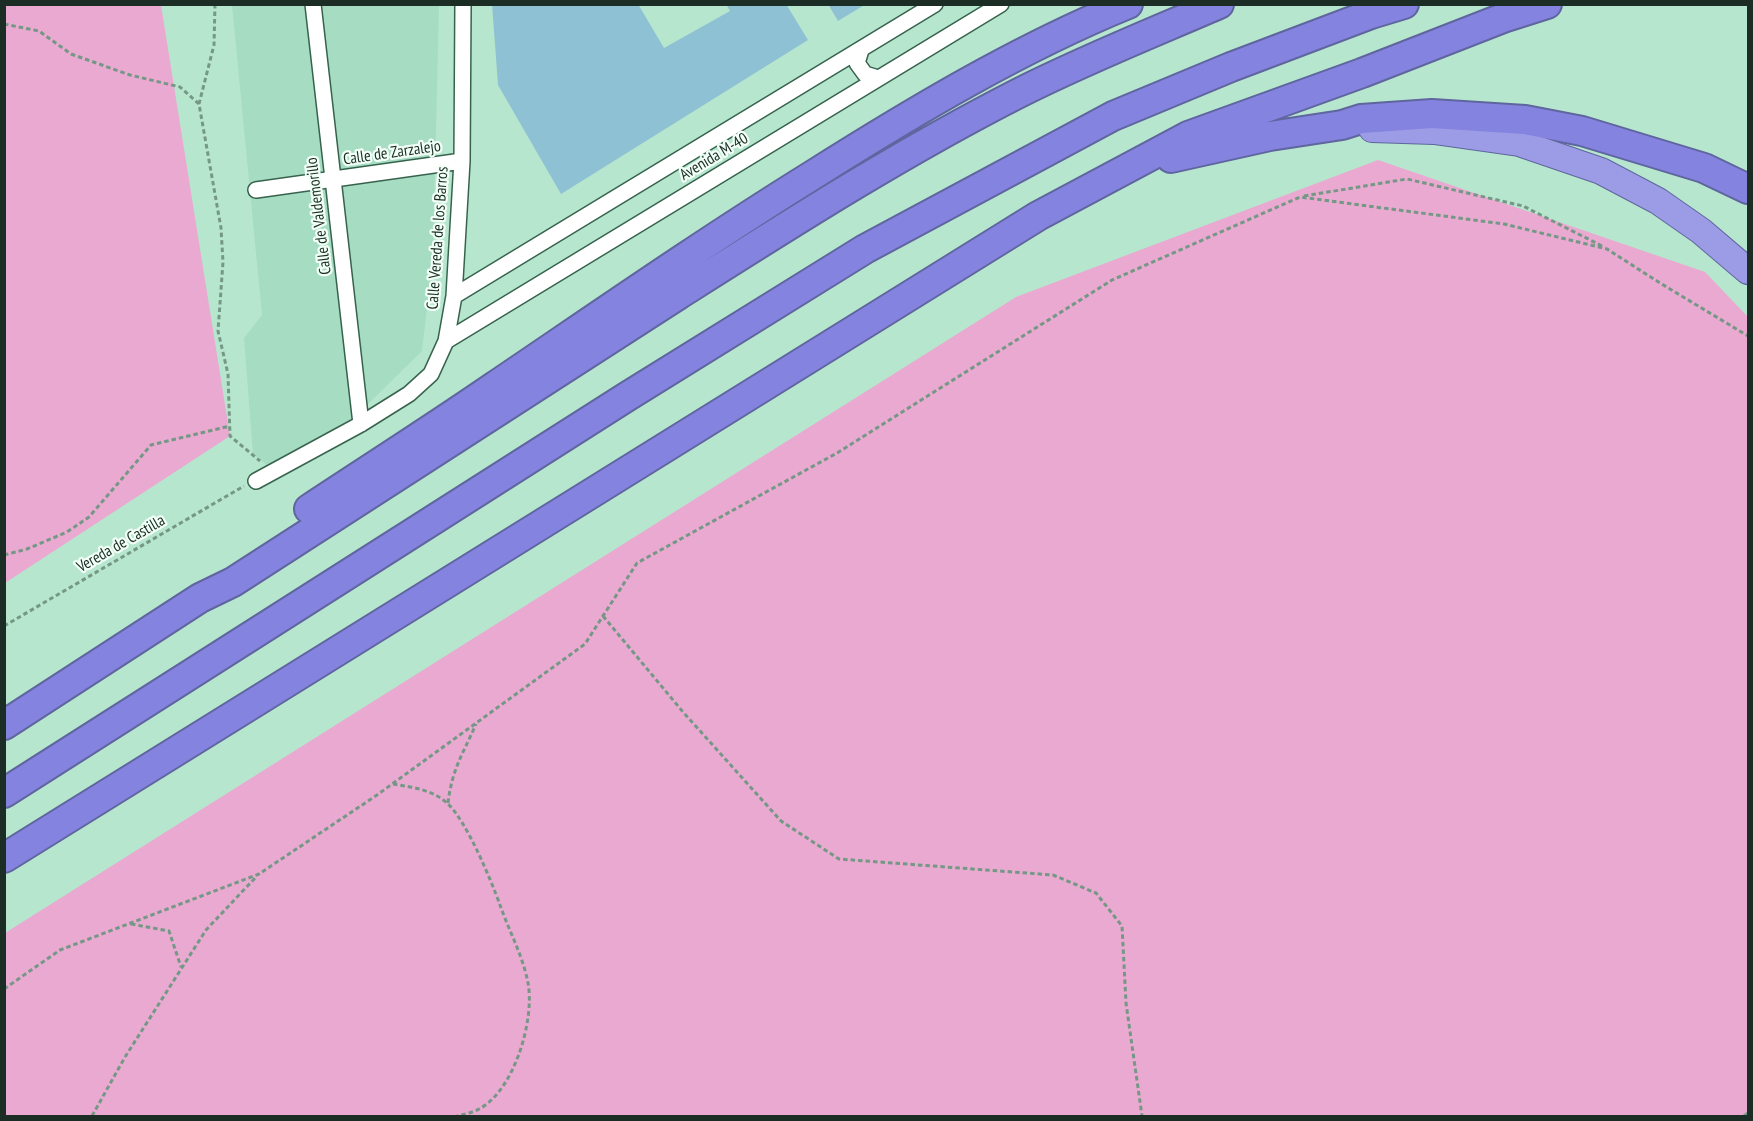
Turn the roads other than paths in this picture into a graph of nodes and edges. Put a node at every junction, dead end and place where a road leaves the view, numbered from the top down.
1 (313, 4) edge
2 (463, 4) edge
3 (935, 4) edge
4 (1128, 4) edge
5 (1219, 4) edge
6 (1404, 4) edge
7 (1547, 4) edge
8 (999, 5) edge
9 (861, 50) junction
10 (878, 78) junction
11 (1342, 125) junction
12 (462, 161) junction
13 (1131, 168) junction
14 (333, 179) junction
15 (1749, 189) edge
16 (256, 190) dead end
17 (1749, 271) edge
18 (454, 296) junction
19 (446, 341) junction
20 (361, 424) junction
21 (253, 482) road end
22 (200, 598) junction
23 (4, 725) edge
24 (4, 793) edge
25 (4, 858) edge

1 - 14 street, Calle de Valdemorillo
2 - 12 street, Calle Vereda de los Barros
3 - 9 street, Avenida M-40
4 - 22 highway
5 - 22 highway
6 - 24 highway
7 - 13 highway
8 - 10 street, Avenida M-40
9 - 10 street
9 - 18 street, Avenida M-40
10 - 19 street, Avenida M-40
11 - 13 highway
11 - 15 highway
11 - 17 highway
12 - 14 street, Calle de Zarzalejo
12 - 18 street, Calle Vereda de los Barros
13 - 25 highway
14 - 16 street, Calle de Zarzalejo
14 - 20 street, Calle de Valdemorillo
18 - 19 street, Calle Vereda de los Barros
19 - 20 street, Calle Vereda de los Barros
20 - 21 street, Calle Vereda de los Barros
22 - 23 highway

